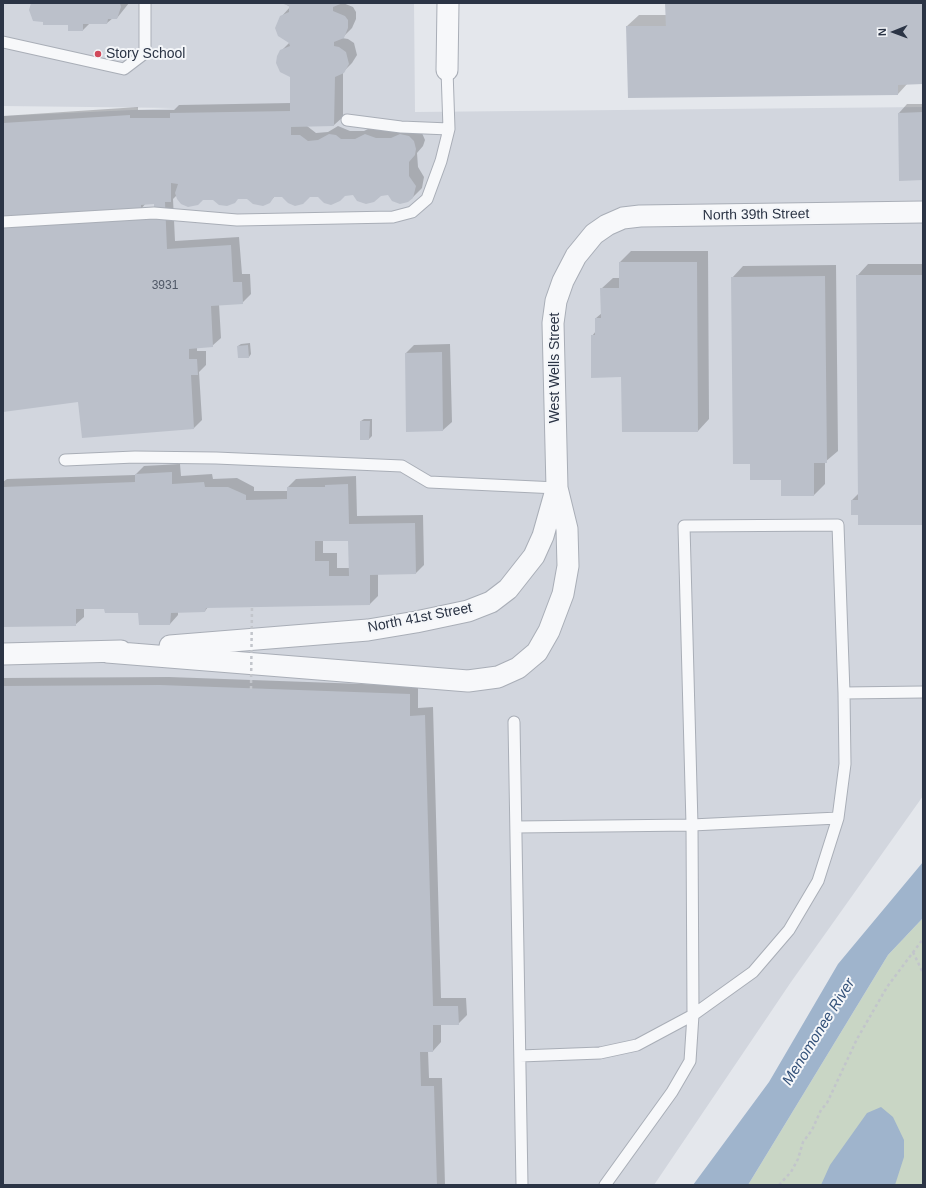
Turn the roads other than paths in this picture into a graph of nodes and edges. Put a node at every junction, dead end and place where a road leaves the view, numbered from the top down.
1 (145, 3) edge
2 (448, 3) edge
3 (3, 42) edge
4 (448, 70) joint
5 (347, 120) dead end
6 (449, 129) junction
7 (923, 212) edge
8 (3, 222) edge
9 (594, 234) joint
10 (65, 460) dead end
11 (557, 488) junction
12 (107, 652) junction
13 (3, 654) edge
14 (923, 692) edge
15 (844, 693) junction
16 (514, 722) dead end
17 (838, 818) junction
18 (692, 825) junction
19 (516, 827) junction
20 (693, 1015) junction
21 (520, 1056) junction
22 (522, 1185) edge
23 (605, 1185) edge

1 - 3 lane
2 - 4 street
4 - 6 lane
5 - 6 lane
6 - 8 lane
7 - 9 street, North 39th Street
9 - 11 street, West Wells Street
10 - 11 lane
11 - 12 street, North 41st Street
11 - 12 street, North 41st Street
12 - 13 street, North 41st Street
14 - 15 lane
15 - 17 lane
15 - 18 lane
16 - 19 lane
17 - 18 lane
17 - 20 lane
18 - 19 lane
18 - 20 lane
19 - 21 lane
20 - 21 lane
20 - 23 lane
21 - 22 lane

